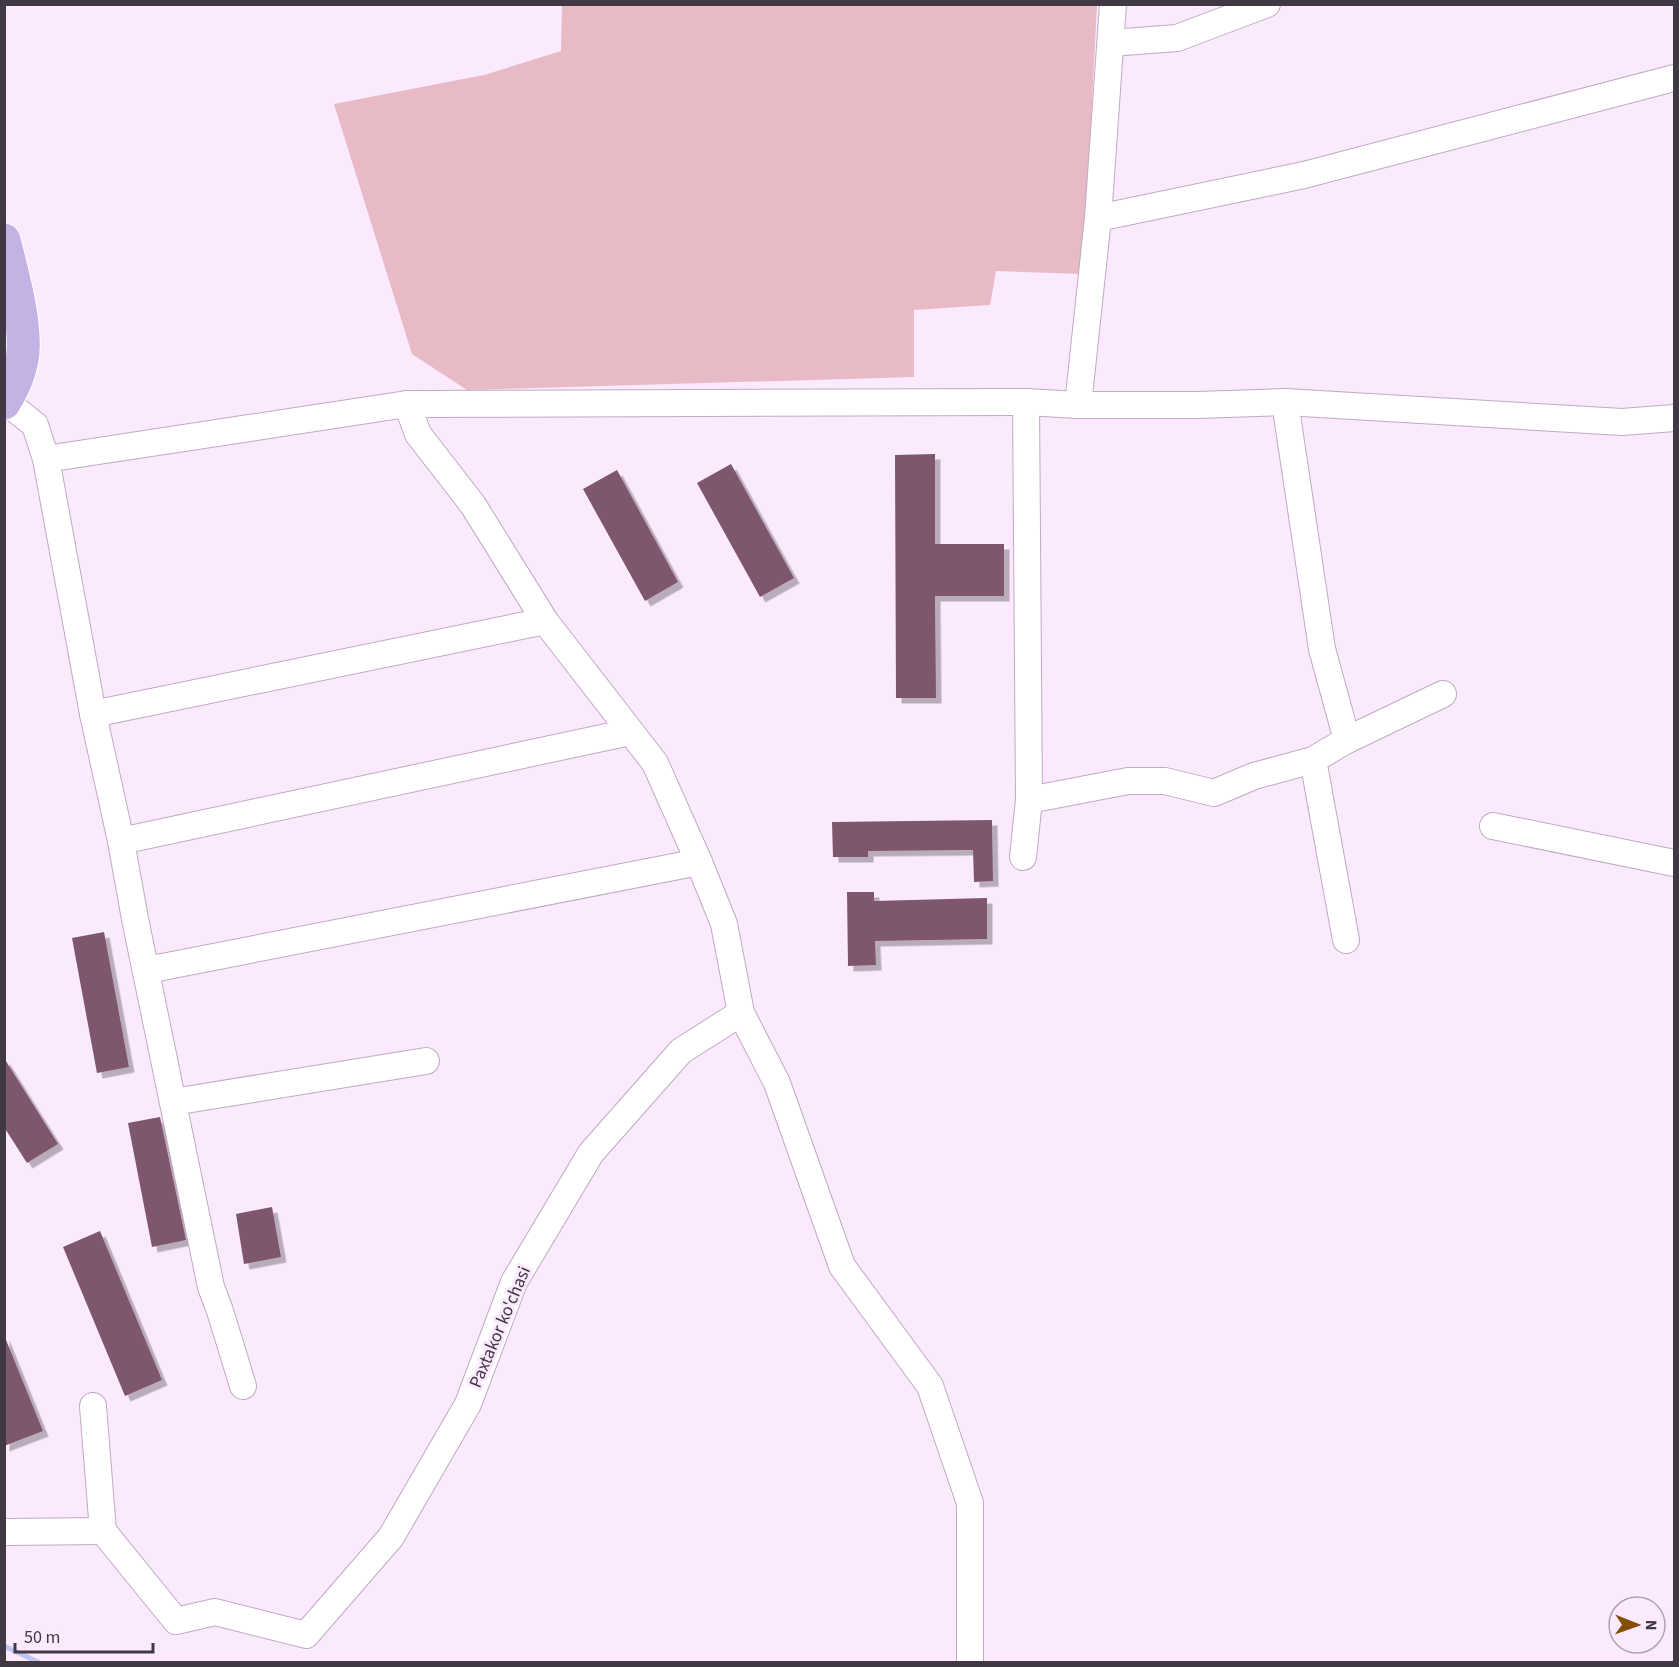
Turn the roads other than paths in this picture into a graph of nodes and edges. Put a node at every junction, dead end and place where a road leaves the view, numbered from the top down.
1 (1113, 4) edge
2 (1267, 4) edge
3 (1111, 43) junction
4 (1674, 78) edge
5 (1098, 218) junction
6 (4, 240) edge
7 (1026, 402) junction
8 (1285, 402) junction
9 (5, 403) edge
10 (407, 404) junction
11 (1078, 405) junction
12 (1674, 418) edge
13 (46, 459) junction
14 (545, 621) junction
15 (1443, 694) dead end
16 (93, 714) junction
17 (630, 732) junction
18 (1347, 740) junction
19 (1313, 760) junction
20 (1029, 800) junction
21 (1492, 826) dead end
22 (121, 841) junction
23 (1023, 857) dead end
24 (699, 862) junction
25 (1674, 863) edge
26 (1346, 940) dead end
27 (147, 970) junction
28 (741, 1013) junction
29 (426, 1061) dead end
30 (173, 1102) junction
31 (243, 1386) dead end
32 (93, 1406) dead end
33 (103, 1531) junction
34 (4, 1532) edge
35 (970, 1662) edge

1 - 3 street
2 - 3 street
3 - 5 street
4 - 5 street
5 - 11 street
6 - 9 main road
7 - 10 street
7 - 11 street
7 - 20 street
8 - 11 street
8 - 12 street
8 - 18 street
9 - 13 street
10 - 13 street
10 - 14 street
13 - 16 street
14 - 16 street
14 - 17 street
15 - 18 street
16 - 22 street
17 - 22 street
17 - 24 street
18 - 19 street
19 - 20 street
19 - 26 street
20 - 23 street
21 - 25 street
22 - 27 street
24 - 27 street
24 - 28 street
27 - 30 street
28 - 33 street, Paxtakor ko'chasi
28 - 35 street
29 - 30 street
30 - 31 street
32 - 33 street
33 - 34 street

